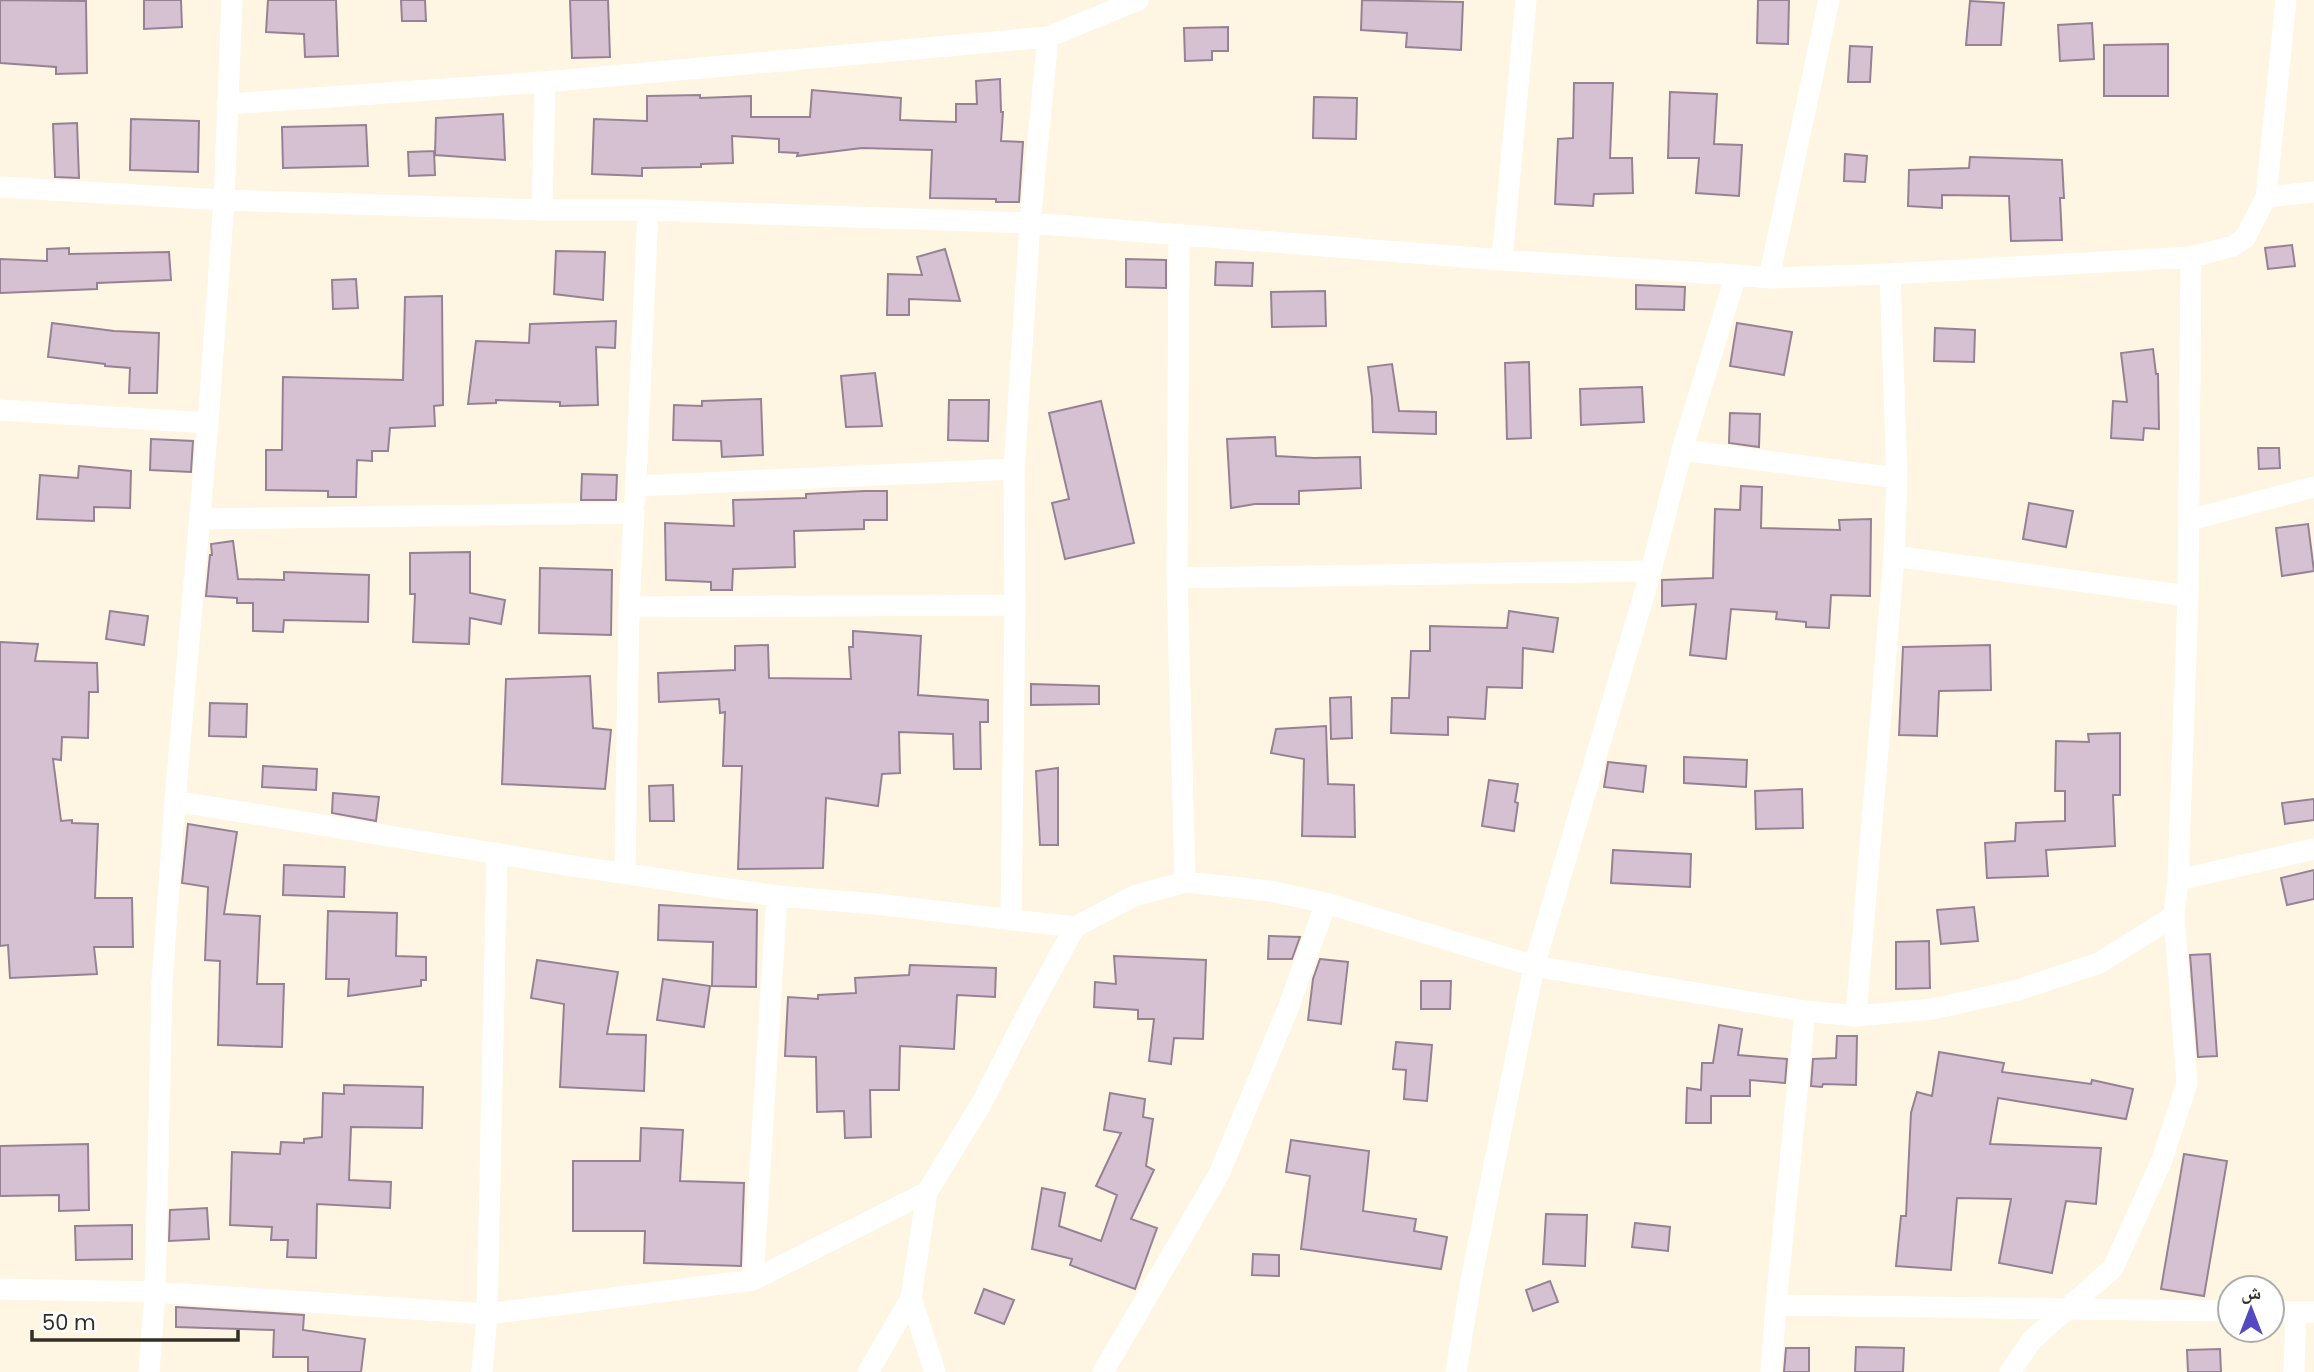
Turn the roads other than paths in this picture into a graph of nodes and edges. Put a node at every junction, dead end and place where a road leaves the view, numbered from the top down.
1 (232, 0) edge
2 (1138, 0) edge
3 (1526, 0) edge
4 (1829, 0) edge
5 (2286, 0) edge
6 (1048, 37) junction
7 (545, 82) junction
8 (227, 104) junction
9 (0, 187) edge
10 (2314, 192) edge
11 (2266, 198) junction
12 (224, 200) junction
13 (542, 210) junction
14 (648, 210) junction
15 (1030, 223) junction
16 (1179, 234) junction
17 (2191, 257) junction
18 (1502, 260) junction
19 (1890, 274) junction
20 (1736, 275) junction
21 (1769, 278) junction
22 (0, 410) edge
23 (208, 423) junction
24 (1682, 450) junction
25 (1014, 469) junction
26 (1897, 478) junction
27 (636, 486) junction
28 (2314, 487) edge
29 (634, 513) junction
30 (200, 519) junction
31 (2189, 520) junction
32 (1894, 556) junction
33 (1651, 571) junction
34 (1177, 579) junction
35 (2188, 596) junction
36 (1015, 605) junction
37 (629, 607) junction
38 (175, 801) junction
39 (2314, 849) edge
40 (497, 853) junction
41 (625, 873) junction
42 (2179, 880) junction
43 (1185, 882) junction
44 (777, 896) junction
45 (1326, 903) junction
46 (2174, 916) junction
47 (1011, 920) junction
48 (1075, 928) junction
49 (1534, 966) junction
50 (1805, 1011) junction
51 (1856, 1016) junction
52 (927, 1192) junction
53 (752, 1280) junction
54 (0, 1289) edge
55 (155, 1292) junction
56 (911, 1298) junction
57 (1776, 1305) junction
58 (2070, 1308) junction
59 (2216, 1311) edge
60 (2286, 1312) edge
61 (2305, 1312) edge
62 (487, 1314) junction
63 (149, 1372) edge
64 (482, 1372) edge
65 (868, 1372) edge
66 (936, 1372) edge
67 (1103, 1372) edge
68 (1456, 1372) edge
69 (1772, 1372) edge
70 (2010, 1372) edge
71 (2294, 1372) edge

1 - 8 street
2 - 6 street
3 - 18 street
4 - 21 street
5 - 11 street
6 - 7 street
6 - 15 street
7 - 8 street
7 - 13 street
8 - 12 street
9 - 12 street
10 - 11 street
11 - 17 street
12 - 13 street
12 - 23 street
13 - 14 street
14 - 15 street
14 - 27 street
15 - 16 street
15 - 25 street
16 - 18 street
16 - 34 street
17 - 19 street
17 - 31 street
18 - 20 street
19 - 21 street
19 - 26 street
20 - 21 street
20 - 24 street
22 - 23 street
23 - 30 street
24 - 26 street
24 - 33 street
25 - 27 street
25 - 36 street
26 - 32 street
27 - 29 street
28 - 31 street
29 - 30 street
29 - 37 street
30 - 38 street
31 - 35 street
32 - 35 street
32 - 51 street
33 - 34 street
33 - 49 street
34 - 43 street
35 - 42 street
36 - 37 street
36 - 47 street
37 - 41 street
38 - 40 street
38 - 55 street
39 - 42 street
40 - 41 street
40 - 62 street
41 - 44 street
42 - 46 street
43 - 45 street
43 - 48 street
44 - 47 street
44 - 53 street
45 - 49 street
45 - 67 street
46 - 51 street
46 - 58 street
47 - 48 street
48 - 52 street
49 - 50 street
49 - 68 street
50 - 51 street
50 - 57 street
52 - 53 street
52 - 56 street
53 - 62 street
54 - 55 street
55 - 62 street
55 - 63 street
56 - 65 street
56 - 66 street
57 - 58 street
57 - 69 street
58 - 59 street
58 - 70 street
60 - 61 street
61 - 71 street
62 - 64 street

